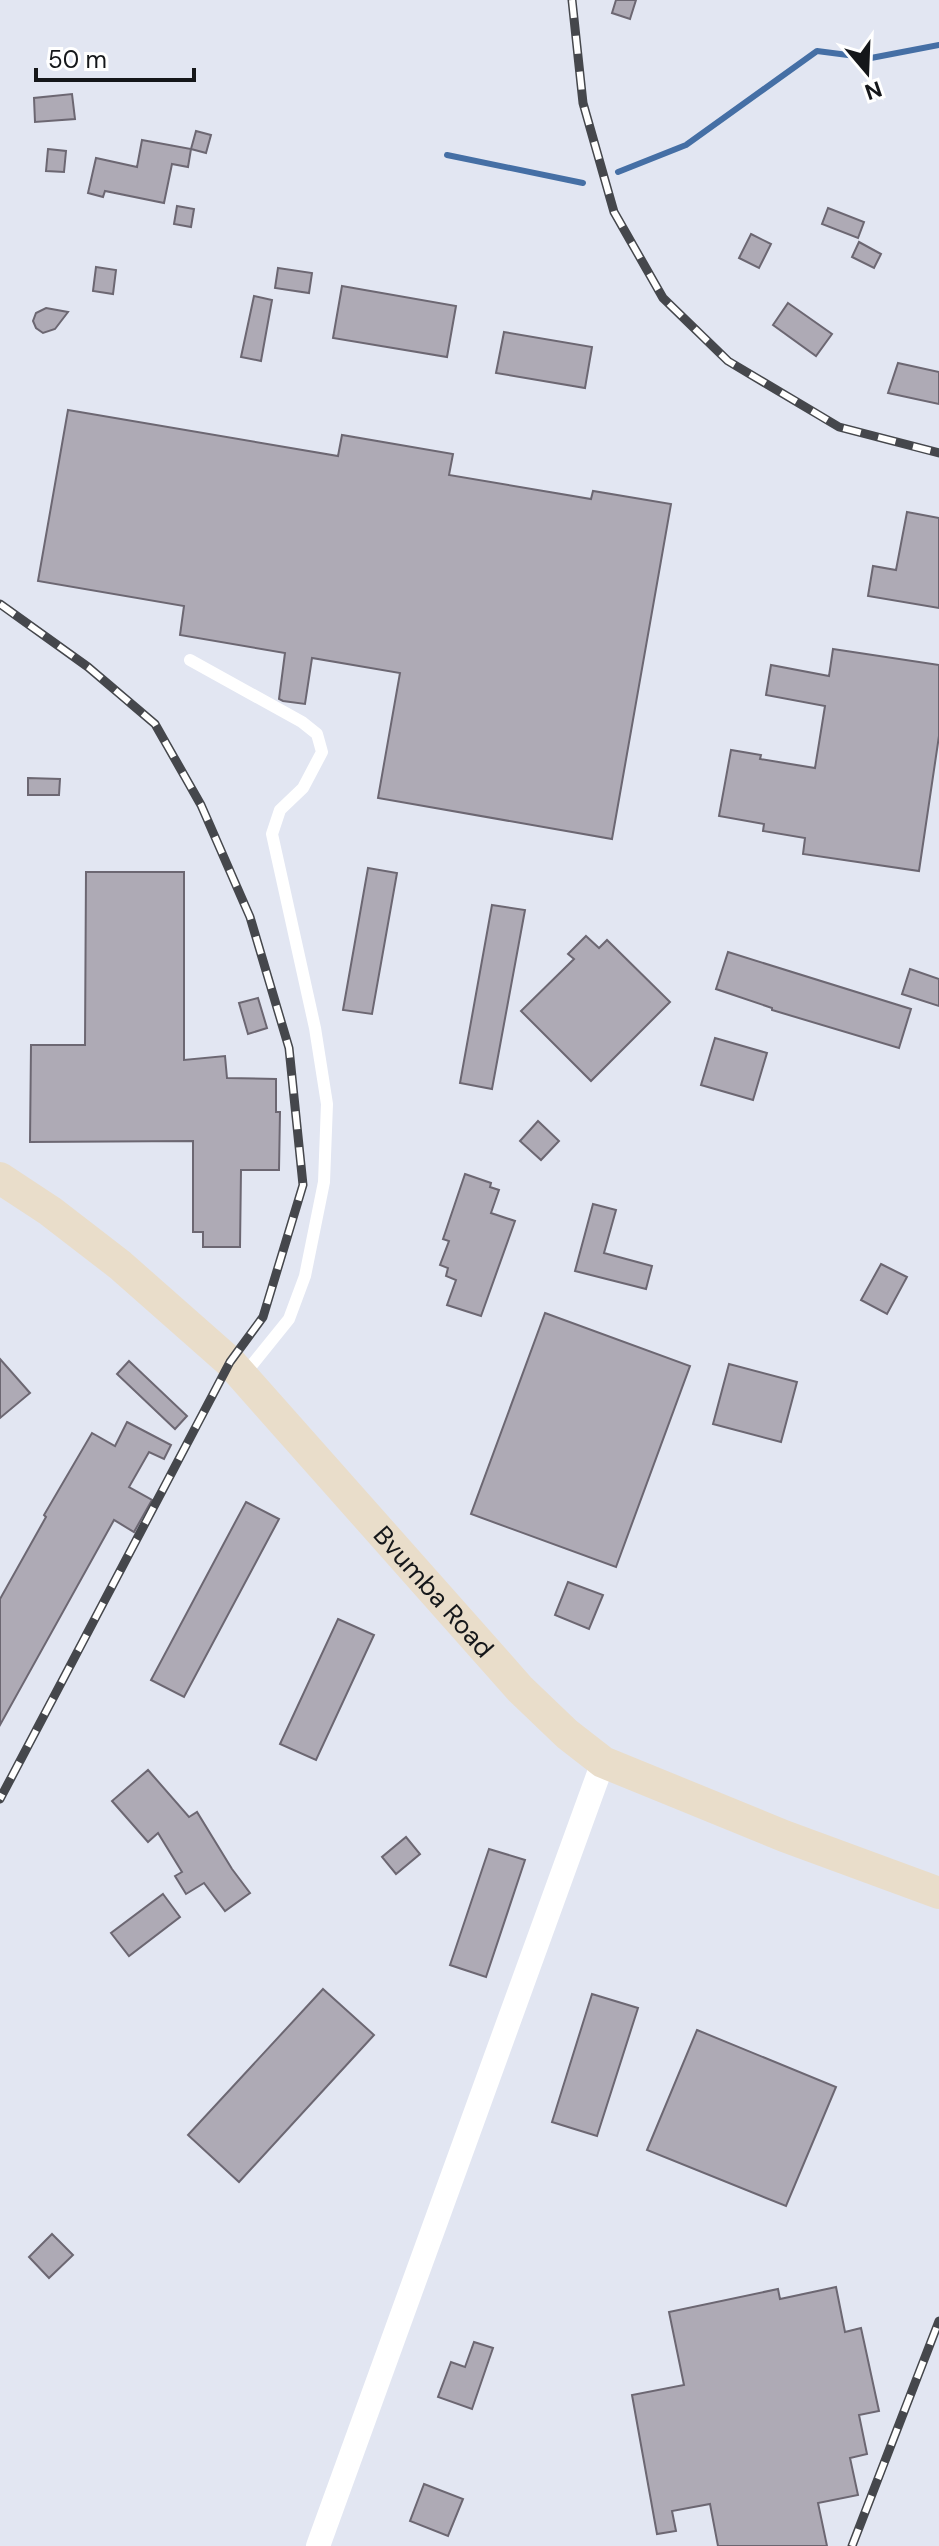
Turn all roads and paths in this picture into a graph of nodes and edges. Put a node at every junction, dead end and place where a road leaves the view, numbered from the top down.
1 (190, 660) dead end
2 (0, 1178) edge
3 (243, 1376) junction
4 (603, 1762) junction
5 (939, 1893) edge
6 (318, 2546) edge

1 - 3 lane
2 - 3 street, Bvumba Road
3 - 4 street, Bvumba Road
4 - 5 street, Bvumba Road
4 - 6 street

